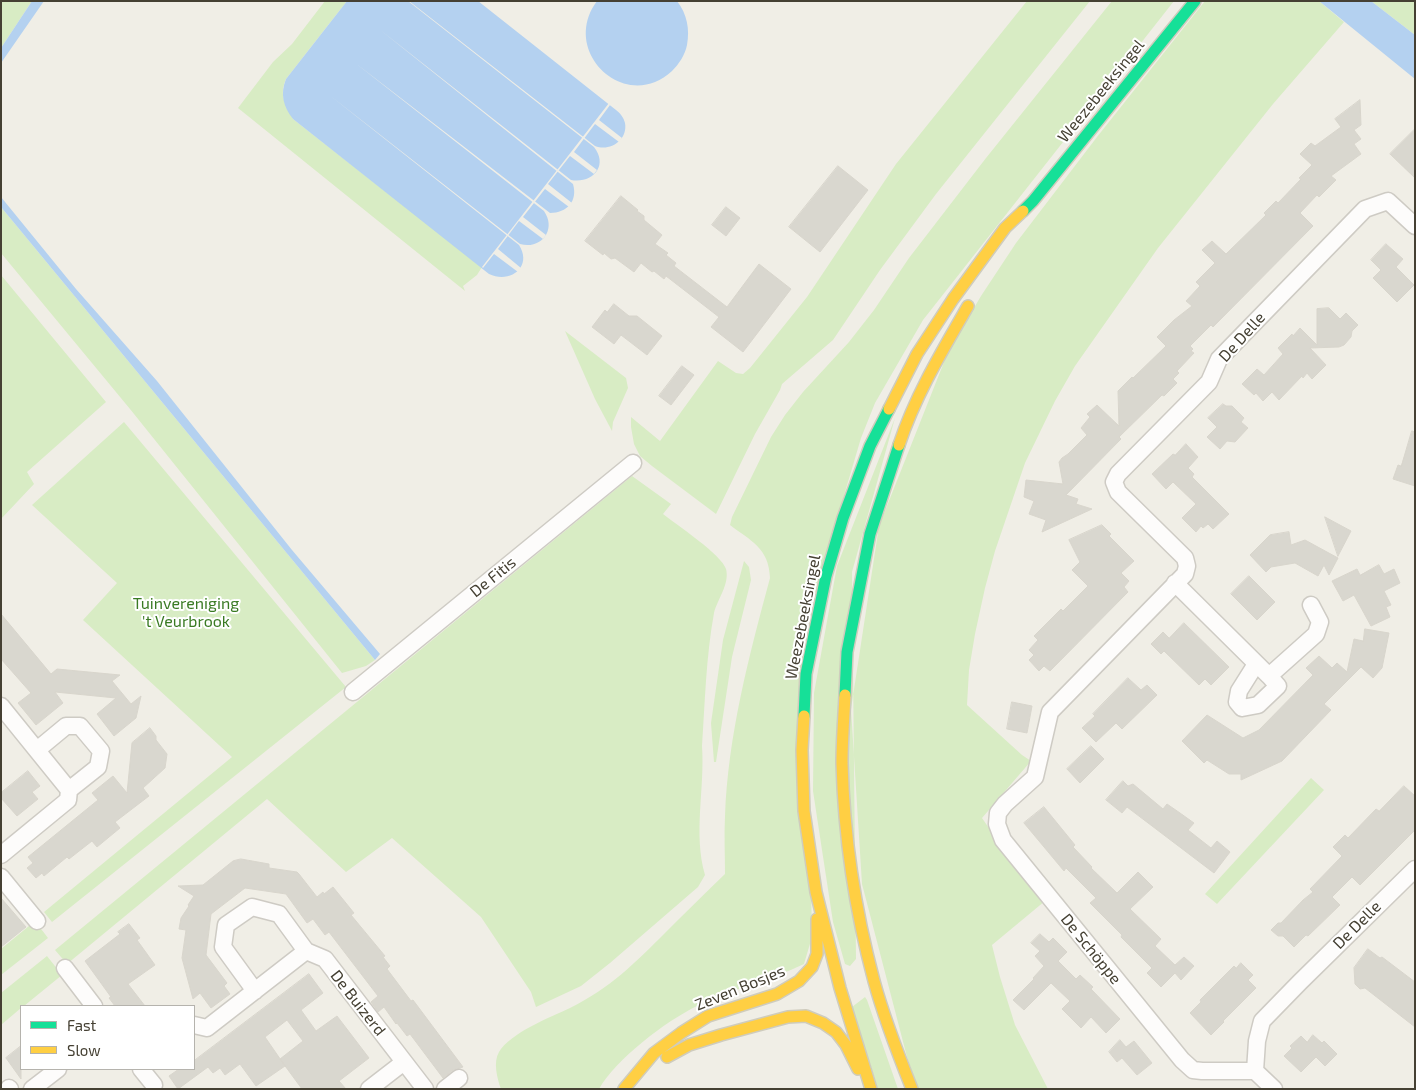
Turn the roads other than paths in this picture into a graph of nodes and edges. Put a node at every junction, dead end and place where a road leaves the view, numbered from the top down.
1 (1195, 1) edge
2 (1033, 201) junction
3 (1415, 226) edge
4 (1003, 249) dead end
5 (973, 298) dead end
6 (633, 463) dead end
7 (1175, 583) junction
8 (1311, 605) dead end
9 (1256, 664) junction
10 (1268, 676) junction
11 (353, 692) dead end
12 (1, 706) edge
13 (37, 750) junction
14 (1035, 777) joint
15 (69, 790) junction
16 (1, 855) edge
17 (1415, 869) edge
18 (1, 877) edge
19 (816, 892) junction
20 (37, 921) dead end
21 (306, 951) junction
22 (64, 968) dead end
23 (255, 991) junction
24 (93, 1005) edge
25 (195, 1026) edge
26 (404, 1062) junction
27 (57, 1070) edge
28 (142, 1070) edge
29 (1255, 1071) junction
30 (459, 1078) dead end
31 (154, 1085) dead end
32 (32, 1089) edge
33 (369, 1089) edge
34 (425, 1089) edge
35 (445, 1089) edge
36 (625, 1089) edge
37 (870, 1089) edge
38 (912, 1089) edge
39 (1274, 1089) edge

1 - 2 main road, Weezebeeksingel
2 - 4 main road, Weezebeeksingel
2 - 19 main road, Weezebeeksingel
3 - 7 street, De Delle
5 - 38 main road
6 - 11 street, De Fitis
7 - 9 street
7 - 14 street, De Delle
8 - 10 street
9 - 10 street
9 - 10 street
12 - 13 street
13 - 15 street
13 - 15 street
14 - 29 street, De Schöppe
15 - 16 street
17 - 29 street, De Delle
18 - 20 street
19 - 36 main road, Zeven Bosjes
19 - 37 main road, Weezebeeksingel
21 - 23 street
21 - 23 street, De Buizerd
21 - 26 street, De Buizerd
22 - 24 street
23 - 25 street
26 - 33 street
26 - 34 street, De Buizerd
27 - 32 street
28 - 31 street
29 - 39 street
30 - 35 street
36 - 37 main road, Zeven Bosjes

